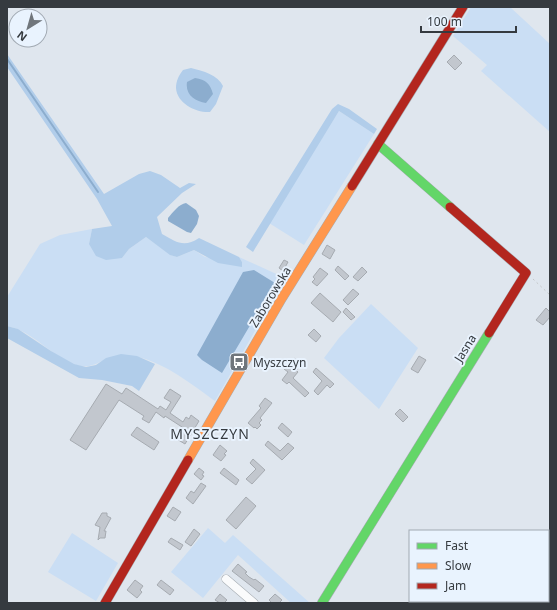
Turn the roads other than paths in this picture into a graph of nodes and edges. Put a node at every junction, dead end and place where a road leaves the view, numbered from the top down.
1 (463, 7) edge
2 (378, 144) junction
3 (226, 579) dead end
4 (105, 603) edge
5 (254, 603) edge
6 (322, 603) edge

1 - 2 main road, Zaborowska
2 - 4 main road, Zaborowska
2 - 6 main road, Jasna
3 - 5 street

